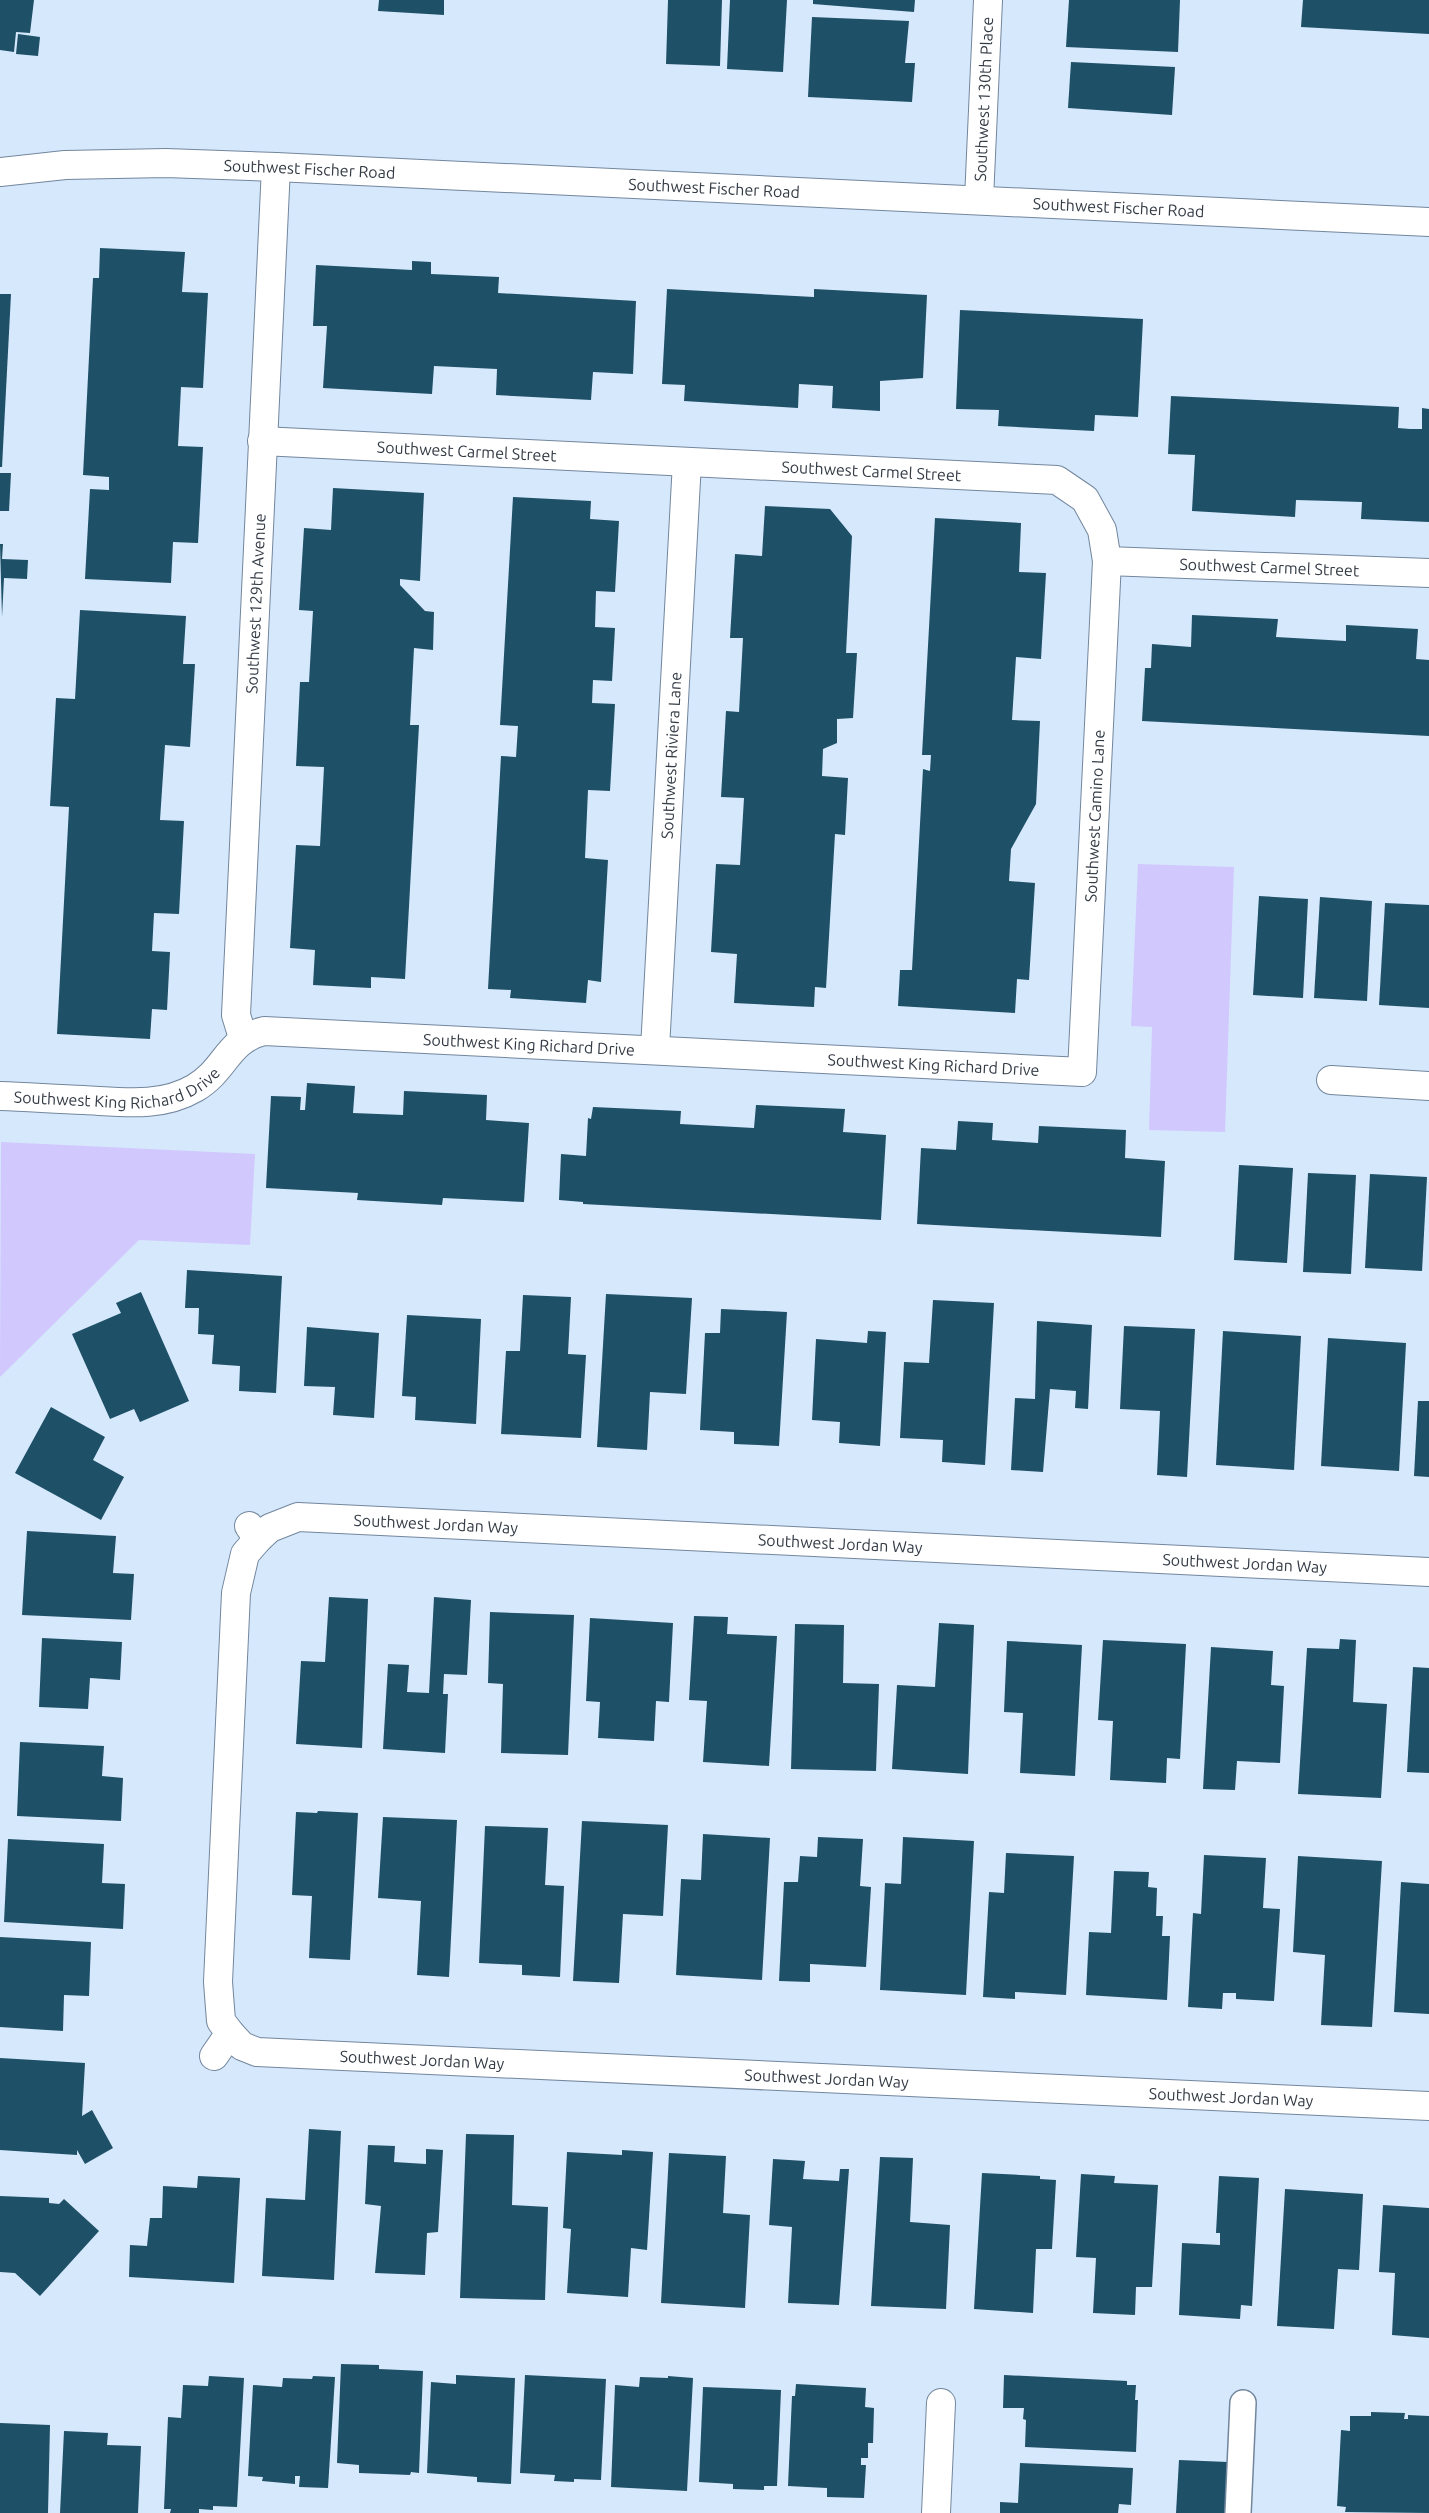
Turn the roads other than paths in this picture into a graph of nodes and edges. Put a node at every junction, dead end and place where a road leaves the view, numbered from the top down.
1 (988, 0) edge
2 (276, 167) junction
3 (0, 172) edge
4 (979, 199) junction
5 (1429, 222) edge
6 (262, 441) junction
7 (687, 462) junction
8 (1107, 561) junction
9 (1429, 572) edge
10 (243, 1038) junction
11 (655, 1050) junction
12 (1082, 1072) joint
13 (1330, 1080) dead end
14 (1429, 1086) edge
15 (0, 1096) edge
16 (1429, 1572) edge
17 (230, 2033) junction
18 (214, 2056) dead end
19 (1429, 2106) edge
20 (941, 2403) dead end
21 (1243, 2403) dead end
22 (936, 2513) edge
23 (1238, 2513) edge

1 - 4 street, Southwest 130th Place
2 - 3 street, Southwest Fischer Road
2 - 4 street, Southwest Fischer Road
2 - 6 street, Southwest 129th Avenue
4 - 5 street, Southwest Fischer Road
6 - 7 street, Southwest Carmel Street
6 - 10 street, Southwest 129th Avenue
7 - 8 street, Southwest Carmel Street
7 - 11 street, Southwest Riviera Lane
8 - 9 street, Southwest Carmel Street
8 - 12 street, Southwest Camino Lane
10 - 11 street, Southwest King Richard Drive
10 - 15 street, Southwest King Richard Drive
11 - 12 street, Southwest King Richard Drive
13 - 14 street
16 - 17 street, Southwest Jordan Way
17 - 18 street
17 - 19 street, Southwest Jordan Way
20 - 22 street
21 - 23 lane

